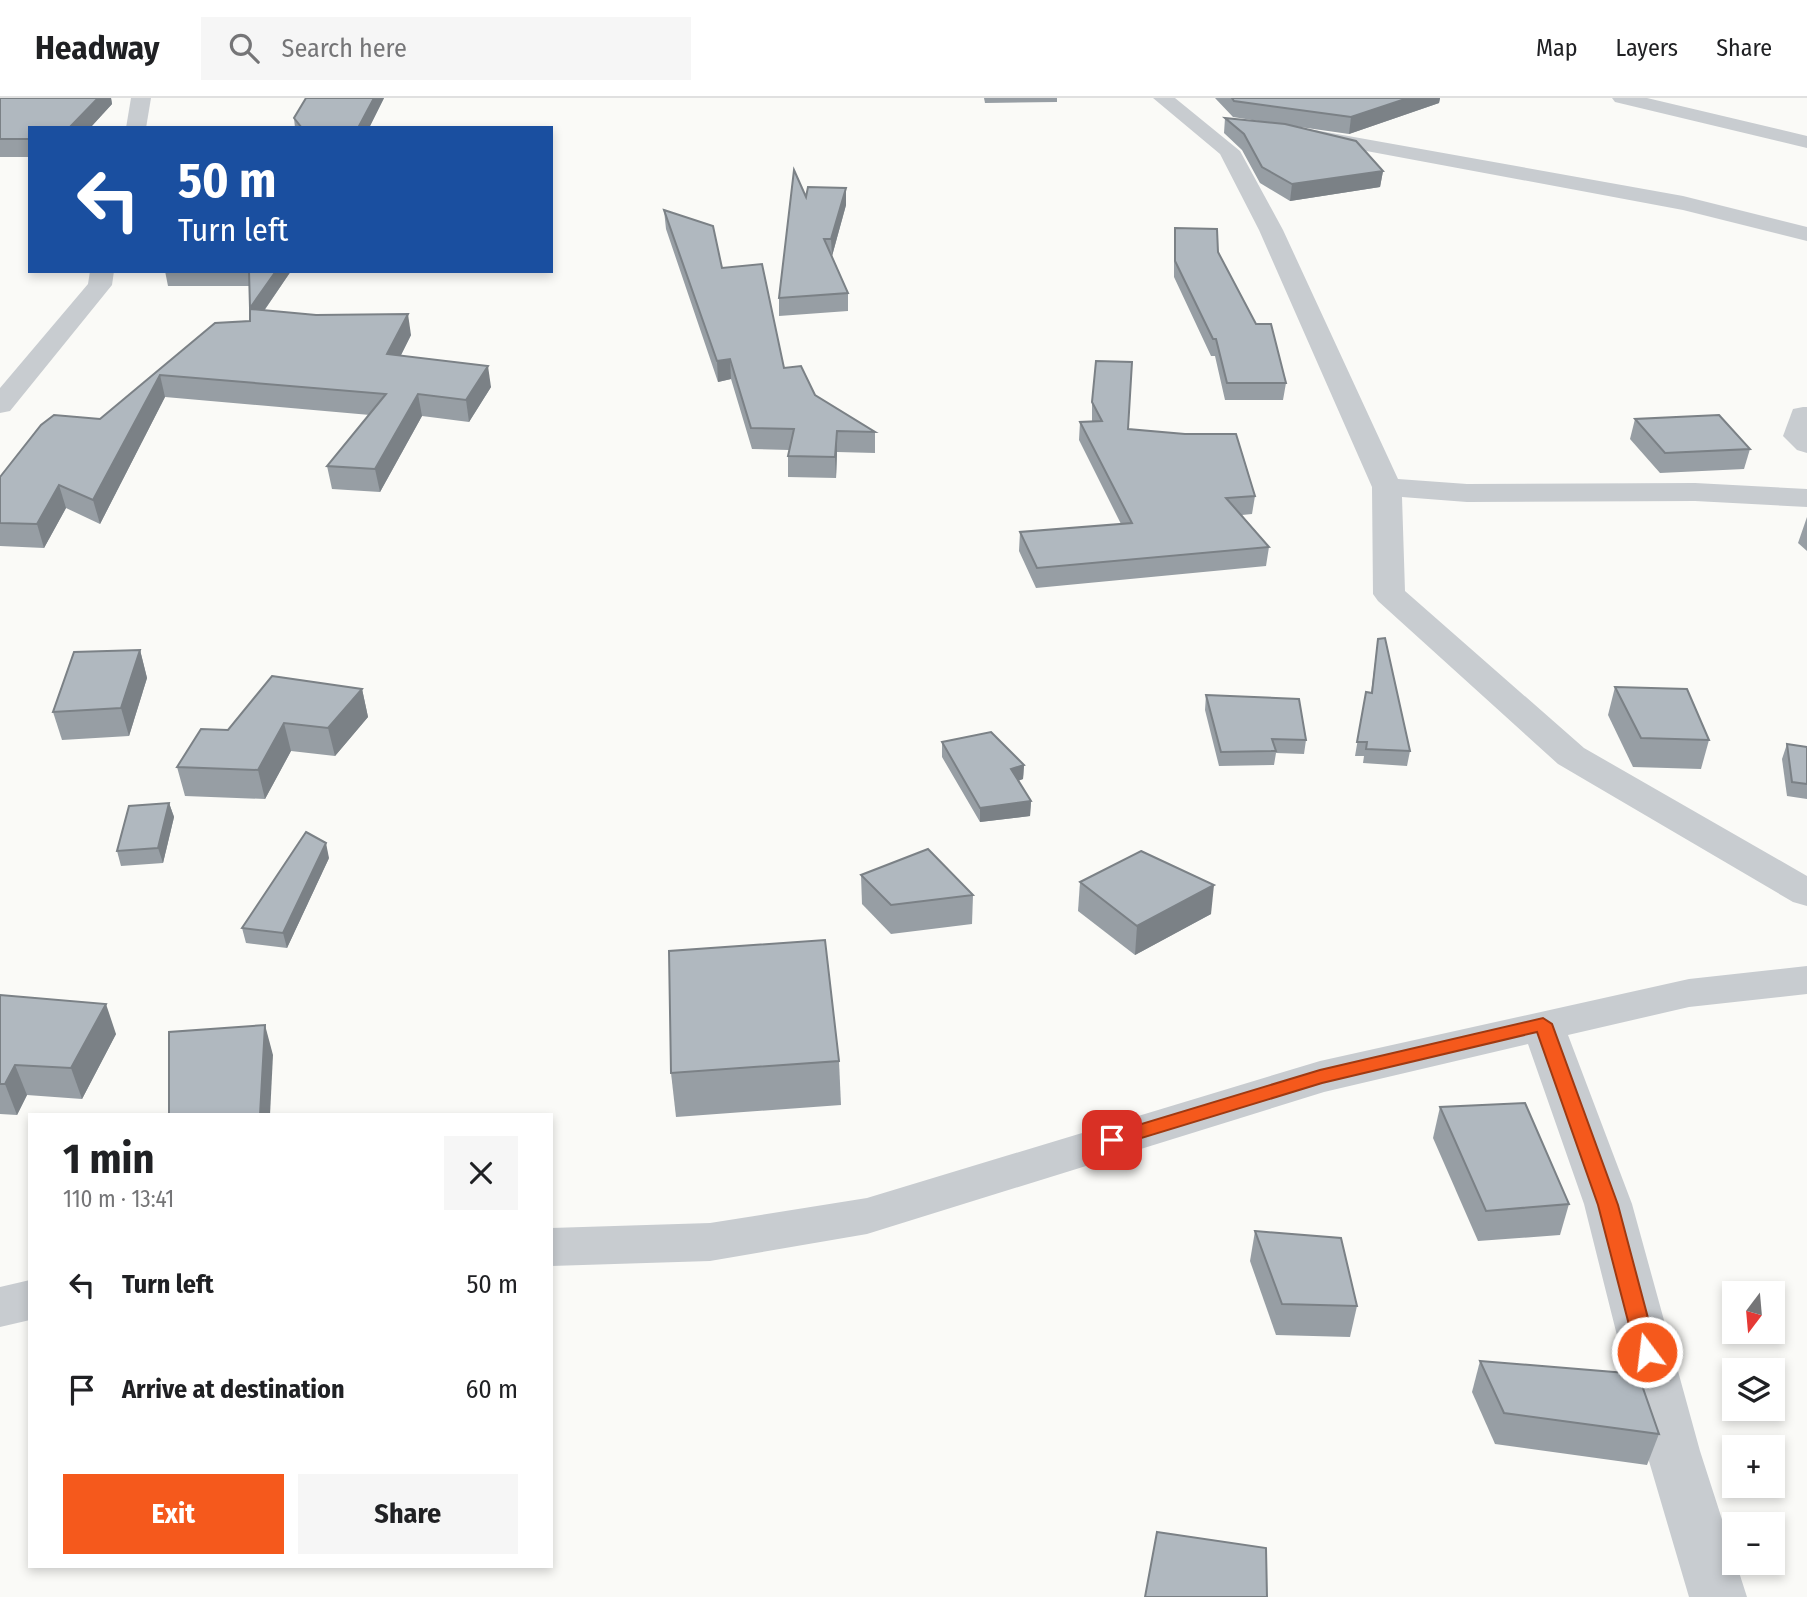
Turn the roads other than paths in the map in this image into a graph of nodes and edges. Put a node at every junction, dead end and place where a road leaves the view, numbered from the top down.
1 (141, 98) edge
2 (1163, 98) edge
3 (1622, 98) edge
4 (1196, 122) junction
5 (136, 126) edge
6 (1234, 126) edge
7 (1284, 131) edge
8 (1807, 142) edge
9 (1807, 234) edge
10 (102, 273) edge
11 (0, 405) edge
12 (1807, 415) edge
13 (1807, 444) edge
14 (1387, 487) junction
15 (1807, 498) edge
16 (1807, 893) edge
17 (1807, 980) edge
18 (1543, 1024) junction
19 (553, 1247) edge
20 (28, 1300) edge
21 (0, 1307) edge
22 (1718, 1597) edge

1 - 5 street
2 - 4 street
3 - 8 street
4 - 6 street
4 - 14 street
7 - 9 street
10 - 11 street
12 - 13 street
14 - 15 street
14 - 16 street
17 - 18 street
18 - 19 street
18 - 22 street
20 - 21 street

